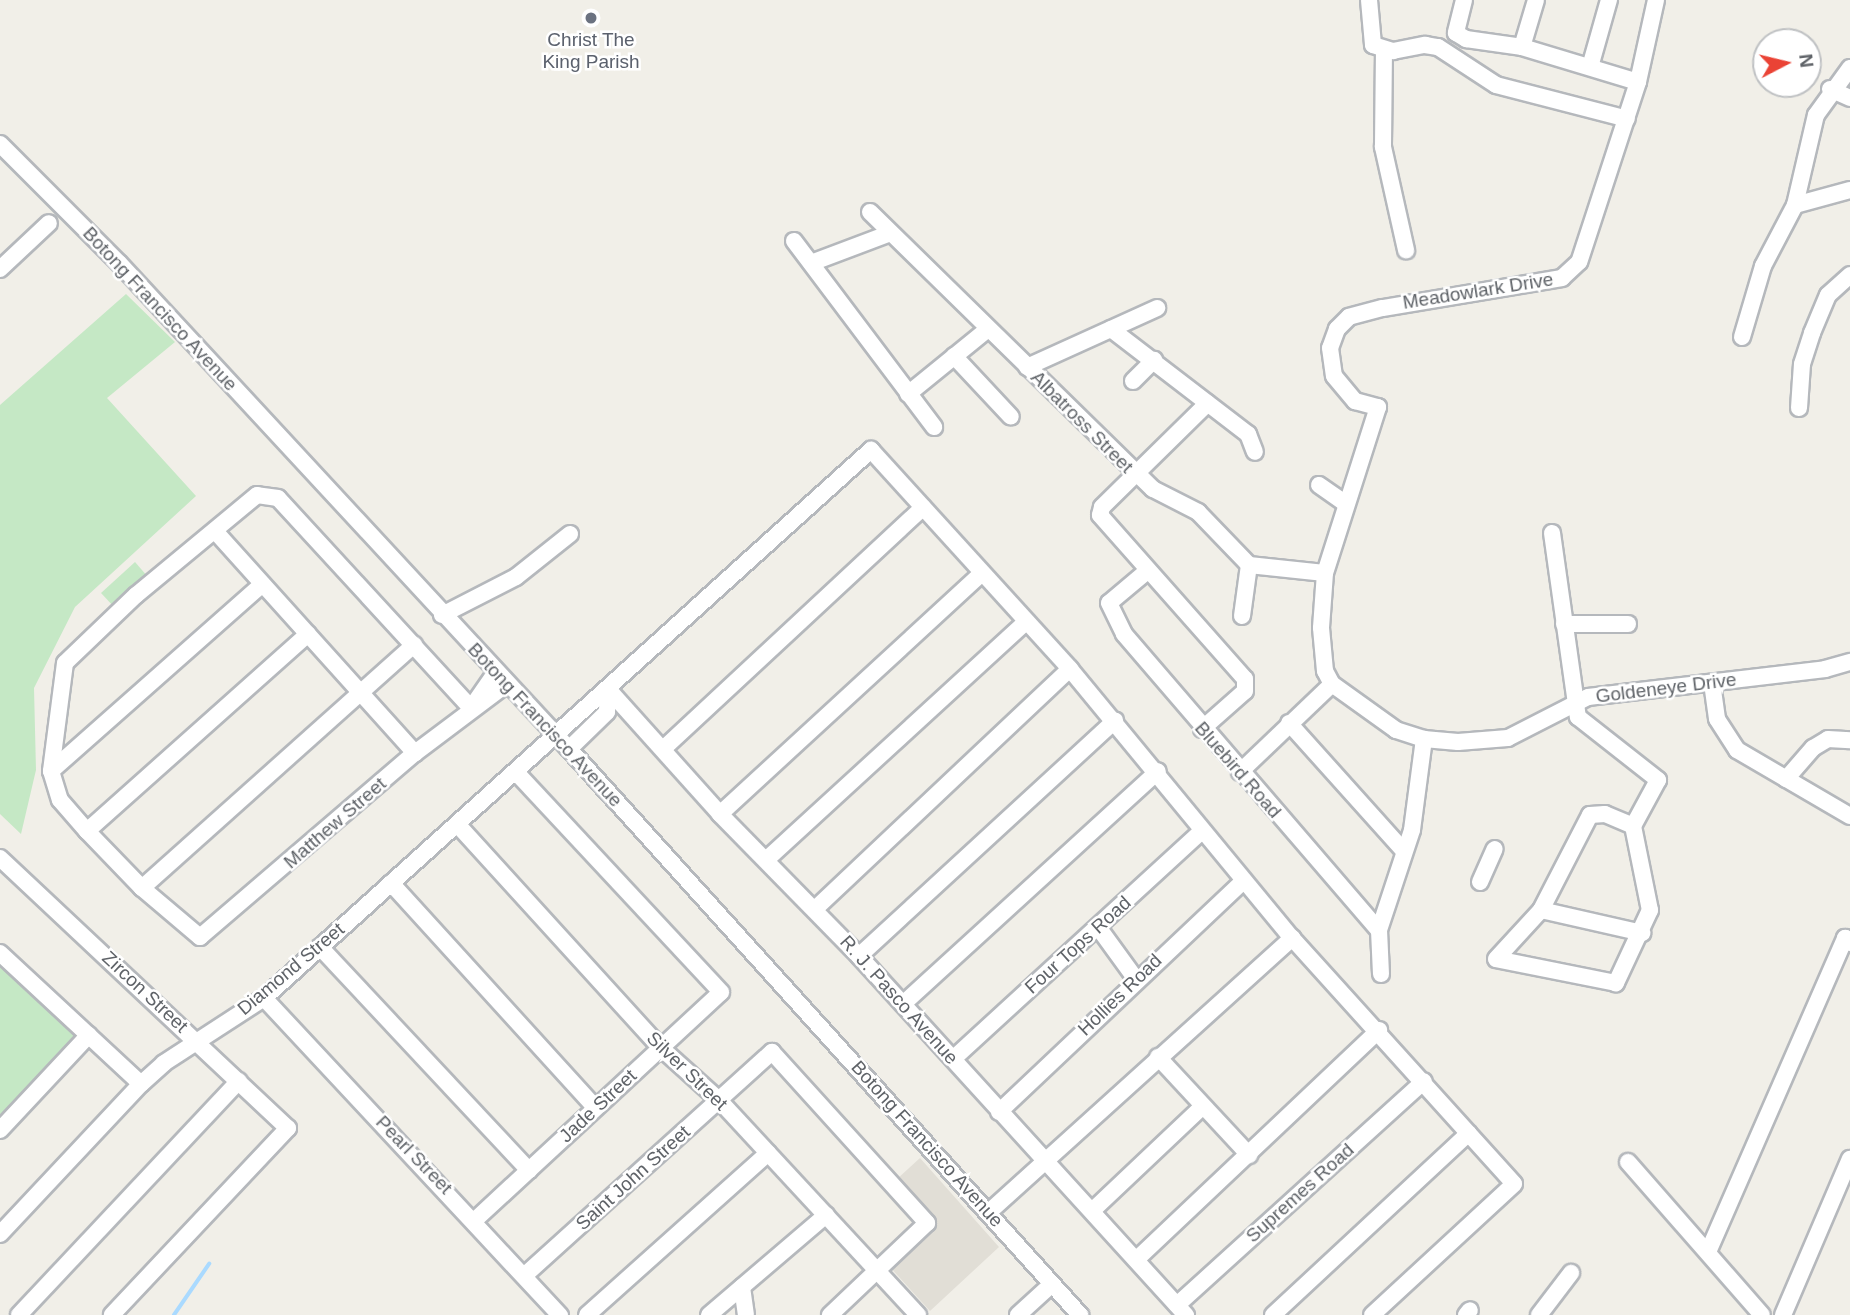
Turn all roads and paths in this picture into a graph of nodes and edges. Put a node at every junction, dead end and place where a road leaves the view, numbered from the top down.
1 (1369, 0) edge
2 (1464, 0) edge
3 (1536, 0) edge
4 (1609, 0) edge
5 (1656, 0) edge
6 (1522, 47) junction
7 (1384, 49) junction
8 (1590, 67) junction
9 (1850, 68) edge
10 (1638, 82) junction
11 (1830, 89) junction
12 (1850, 98) edge
13 (1627, 119) junction
14 (0, 144) edge
15 (1850, 190) edge
16 (1795, 205) junction
17 (870, 212) dead end
18 (49, 223) dead end
19 (891, 233) junction
20 (794, 241) dead end
21 (1406, 250) dead end
22 (811, 263) junction
23 (0, 270) edge
24 (1850, 275) edge
25 (1157, 308) dead end
26 (988, 329) junction
27 (1111, 329) junction
28 (1742, 337) dead end
29 (954, 356) junction
30 (1154, 360) junction
31 (1027, 367) junction
32 (1133, 381) dead end
33 (908, 394) junction
34 (1208, 403) junction
35 (1799, 408) dead end
36 (1012, 417) dead end
37 (934, 427) dead end
38 (1255, 452) dead end
39 (1135, 475) junction
40 (1318, 485) dead end
41 (1346, 504) junction
42 (923, 507) junction
43 (215, 531) junction
44 (1552, 533) dead end
45 (570, 534) dead end
46 (1249, 565) junction
47 (1146, 572) junction
48 (981, 573) junction
49 (1325, 573) junction
50 (262, 584) junction
51 (442, 615) junction
52 (1242, 616) dead end
53 (1025, 623) junction
54 (1564, 624) junction
55 (1628, 624) dead end
56 (308, 634) junction
57 (414, 645) junction
58 (1850, 662) edge
59 (1070, 669) junction
60 (502, 678) junction
61 (1712, 683) junction
62 (1332, 684) junction
63 (608, 690) junction
64 (362, 693) junction
65 (1573, 704) junction
66 (471, 708) junction
67 (1115, 721) junction
68 (1289, 723) junction
69 (1202, 729) junction
70 (1424, 739) junction
71 (1850, 740) edge
72 (563, 743) junction
73 (663, 749) junction
74 (415, 753) junction
75 (51, 771) junction
76 (1158, 771) junction
77 (516, 772) junction
78 (1240, 772) junction
79 (1786, 779) junction
80 (720, 814) junction
81 (1850, 816) edge
82 (457, 824) junction
83 (1633, 826) junction
84 (87, 831) junction
85 (1202, 831) junction
86 (1495, 849) dead end
87 (1404, 851) junction
88 (0, 858) edge
89 (766, 860) junction
90 (1244, 880) junction
91 (1480, 882) dead end
92 (391, 883) junction
93 (142, 888) junction
94 (815, 909) junction
95 (1541, 910) junction
96 (1098, 927) junction
97 (1379, 930) junction
98 (1642, 933) junction
99 (1292, 938) junction
100 (1850, 943) edge
101 (320, 947) junction
102 (0, 953) edge
103 (859, 956) junction
104 (1381, 974) dead end
105 (1135, 978) junction
106 (264, 998) junction
107 (903, 1004) junction
108 (1379, 1030) junction
109 (89, 1035) junction
110 (198, 1041) junction
111 (661, 1048) junction
112 (1158, 1057) junction
113 (953, 1059) junction
114 (239, 1081) junction
115 (1424, 1082) junction
116 (141, 1084) junction
117 (719, 1100) junction
118 (1203, 1106) junction
119 (596, 1108) junction
120 (999, 1112) junction
121 (0, 1130) edge
122 (1469, 1133) junction
123 (768, 1153) junction
124 (1249, 1155) junction
125 (1042, 1159) junction
126 (1850, 1159) edge
127 (1629, 1162) dead end
128 (528, 1170) junction
129 (1093, 1210) junction
130 (989, 1212) junction
131 (825, 1215) junction
132 (475, 1220) junction
133 (0, 1234) edge
134 (1707, 1252) junction
135 (1138, 1258) junction
136 (878, 1272) junction
137 (1571, 1273) dead end
138 (525, 1275) junction
139 (1052, 1284) junction
140 (742, 1287) junction
141 (1181, 1310) edge
142 (19, 1315) edge
143 (112, 1315) edge
144 (560, 1315) edge
145 (587, 1315) edge
146 (709, 1315) edge
147 (746, 1315) edge
148 (830, 1315) edge
149 (918, 1315) edge
150 (1017, 1315) edge
151 (1080, 1315) edge
152 (1273, 1315) edge
153 (1372, 1315) edge
154 (1539, 1315) edge
155 (1762, 1315) edge
156 (1783, 1315) edge

1 - 7 street
2 - 6 street
3 - 6 street
4 - 8 street
5 - 10 street, Meadowlark Drive
6 - 8 street
7 - 13 street
7 - 21 street
8 - 10 street
9 - 11 street
10 - 13 street, Meadowlark Drive
11 - 12 street
11 - 16 street
13 - 41 street, Meadowlark Drive
14 - 51 street, Botong Francisco Avenue
15 - 16 street
16 - 28 street
17 - 19 street, Albatross Street
18 - 23 street
19 - 22 street
19 - 26 street, Albatross Street
20 - 22 street
22 - 33 street
24 - 35 street
25 - 27 street
26 - 29 street
26 - 31 street, Albatross Street
27 - 30 street
27 - 31 street
29 - 33 street
29 - 36 street
30 - 32 street
30 - 34 street
31 - 39 street, Albatross Street
33 - 37 street
34 - 38 street
34 - 39 street
39 - 46 street, Albatross Street
39 - 47 street
40 - 41 street
41 - 49 street
42 - 48 street
42 - 63 street
42 - 73 street
43 - 50 street
43 - 57 street
43 - 75 street
44 - 54 street
45 - 51 street
46 - 49 street
46 - 52 street
47 - 69 street, Bluebird Road
47 - 69 street
48 - 53 street
48 - 80 street
49 - 62 street
50 - 56 street
50 - 75 street
51 - 60 street, Botong Francisco Avenue
53 - 59 street
53 - 89 street
54 - 55 street
54 - 65 street
56 - 64 street
56 - 84 street
57 - 64 street
57 - 66 street
58 - 61 street, Goldeneye Drive
59 - 67 street
59 - 94 street
60 - 66 street, Matthew Street
60 - 72 street, Botong Francisco Avenue
61 - 65 street, Goldeneye Drive
61 - 79 street
62 - 68 street
62 - 70 street, Goldeneye Drive
63 - 72 street, Diamond Street
63 - 73 street, R. J. Pasco Avenue
64 - 74 street
64 - 93 street
65 - 70 street, Goldeneye Drive
65 - 83 street
66 - 74 street, Matthew Street
67 - 76 street
67 - 103 street
68 - 78 street
68 - 87 street
69 - 78 street, Bluebird Road
70 - 87 street
71 - 79 street
72 - 77 street, Diamond Street
72 - 130 street, Botong Francisco Avenue
73 - 80 street, R. J. Pasco Avenue
74 - 93 street, Matthew Street
75 - 84 street
76 - 85 street
76 - 107 street
77 - 82 street, Diamond Street
77 - 111 street, Jade Street
78 - 97 street, Bluebird Road
79 - 81 street
80 - 89 street, R. J. Pasco Avenue
82 - 92 street, Diamond Street
82 - 111 street, Silver Street
83 - 95 street
83 - 98 street
84 - 93 street
85 - 90 street
85 - 96 street, Four Tops Road
86 - 91 street
87 - 97 street
88 - 110 street, Zircon Street
89 - 94 street, R. J. Pasco Avenue
90 - 99 street
90 - 105 street, Hollies Road
92 - 101 street, Diamond Street
92 - 119 street
94 - 103 street, R. J. Pasco Avenue
95 - 98 street
95 - 98 street
96 - 105 street
96 - 113 street, Four Tops Road
97 - 104 street
99 - 108 street
99 - 112 street
100 - 134 street
101 - 106 street, Diamond Street
101 - 128 street
102 - 109 street
103 - 107 street, R. J. Pasco Avenue
105 - 120 street, Hollies Road
106 - 110 street, Diamond Street
106 - 132 street, Pearl Street
107 - 113 street, R. J. Pasco Avenue
108 - 115 street
108 - 124 street
109 - 116 street
109 - 121 street
110 - 114 street, Zircon Street
110 - 116 street, Diamond Street
111 - 117 street, Silver Street
111 - 119 street, Jade Street
112 - 118 street
112 - 125 street
113 - 120 street, R. J. Pasco Avenue
114 - 142 street
114 - 143 street, Zircon Street
115 - 122 street
115 - 141 street, Supremes Road
116 - 133 street, Diamond Street
117 - 123 street, Silver Street
117 - 136 street, Saint John Street
117 - 138 street, Saint John Street
118 - 124 street
118 - 129 street
119 - 128 street, Jade Street
120 - 125 street, R. J. Pasco Avenue
122 - 152 street
122 - 153 street
123 - 131 street, Silver Street
123 - 145 street
124 - 135 street
125 - 129 street, R. J. Pasco Avenue
125 - 130 street
126 - 156 street
127 - 134 street
128 - 132 street, Jade Street
129 - 135 street, R. J. Pasco Avenue
130 - 139 street, Botong Francisco Avenue
131 - 136 street, Silver Street
131 - 140 street
132 - 138 street, Pearl Street
134 - 155 street
135 - 141 street, R. J. Pasco Avenue
136 - 148 street
136 - 149 street, Silver Street
137 - 154 street
138 - 144 street, Pearl Street
139 - 150 street
139 - 151 street, Botong Francisco Avenue
140 - 146 street
140 - 147 street

